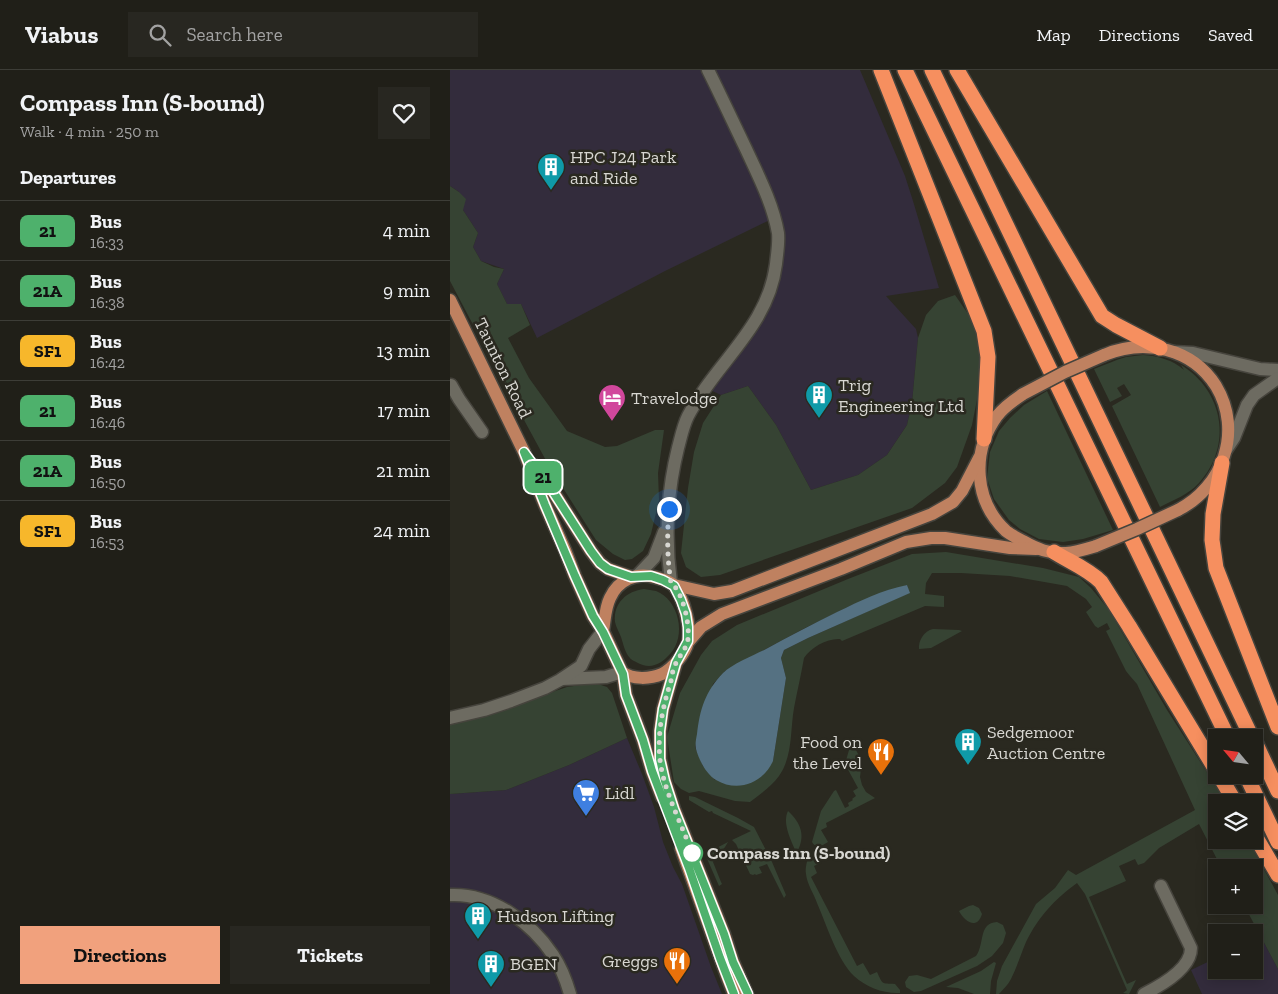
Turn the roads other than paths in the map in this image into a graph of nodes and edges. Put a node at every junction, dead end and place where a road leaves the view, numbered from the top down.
1 (708, 70) edge
2 (881, 70) edge
3 (905, 70) edge
4 (932, 70) edge
5 (957, 70) edge
6 (450, 300) edge
7 (1167, 350) junction
8 (1278, 370) edge
9 (1278, 378) edge
10 (451, 385) dead end
11 (454, 402) edge
12 (482, 432) dead end
13 (984, 438) junction
14 (524, 452) junction
15 (1224, 456) junction
16 (979, 458) junction
17 (668, 524) junction
18 (1036, 549) junction
19 (1054, 552) junction
20 (634, 576) junction
21 (672, 584) junction
22 (603, 632) junction
23 (688, 641) junction
24 (676, 663) junction
25 (622, 673) junction
26 (560, 680) junction
27 (450, 718) edge
28 (1278, 727) edge
29 (1224, 729) edge
30 (1248, 729) edge
31 (1208, 757) edge
32 (1263, 760) edge
33 (1250, 784) edge
34 (1278, 791) edge
35 (1278, 842) edge
36 (1263, 849) edge
37 (1278, 875) edge
38 (1162, 886) dead end
39 (450, 895) edge
40 (570, 994) edge
41 (734, 994) edge
42 (748, 994) edge
43 (1144, 994) edge

1 - 17 street
2 - 13 highway
3 - 29 highway
4 - 30 highway
5 - 7 highway
6 - 14 main road, Taunton Road
7 - 8 street
7 - 13 main road, bridge
7 - 15 main road
9 - 15 street
10 - 11 street
11 - 12 street
13 - 16 main road
14 - 20 main road, Taunton Road
14 - 22 main road, Taunton Road
15 - 19 main road, bridge
15 - 28 highway
16 - 18 main road
16 - 21 main road
17 - 20 street
17 - 21 street
18 - 19 main road
18 - 23 main road
19 - 31 highway
20 - 21 main road
20 - 22 main road
21 - 23 main road
22 - 25 main road
22 - 26 street
23 - 24 main road
24 - 25 main road
24 - 42 main road
25 - 26 street
25 - 41 main road
26 - 27 street
32 - 34 highway
33 - 35 highway
36 - 37 highway
38 - 43 street
39 - 40 street

